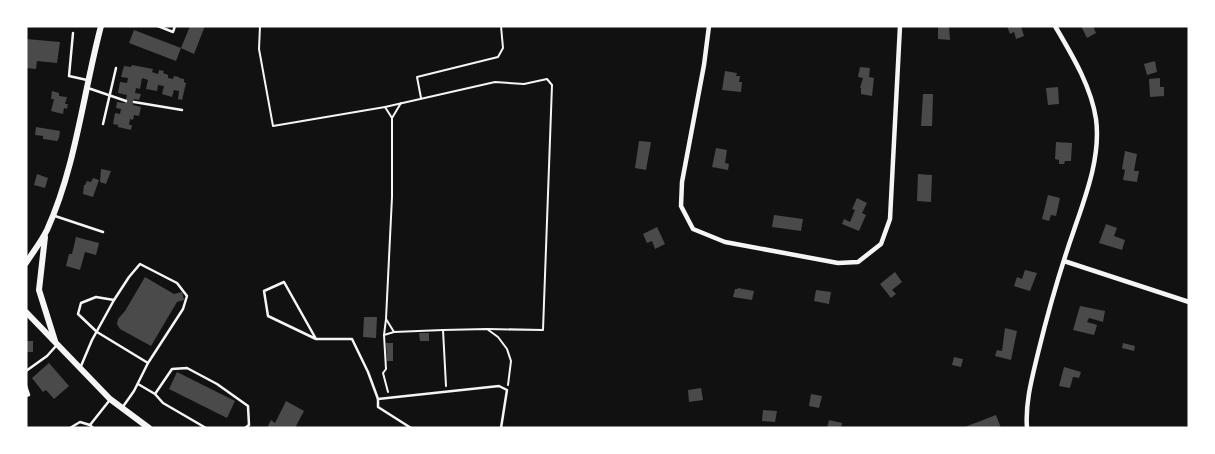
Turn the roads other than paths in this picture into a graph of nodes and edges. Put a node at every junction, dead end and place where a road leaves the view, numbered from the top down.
1 (102, 26) edge
2 (158, 26) edge
3 (175, 26) edge
4 (708, 26) edge
5 (900, 26) edge
6 (1055, 26) edge
7 (73, 33) dead end
8 (116, 68) dead end
9 (88, 80) junction
10 (87, 88) junction
11 (109, 95) junction
12 (126, 101) dead end
13 (134, 102) dead end
14 (182, 110) dead end
15 (103, 124) dead end
16 (52, 216) junction
17 (46, 232) junction
18 (103, 232) dead end
19 (1064, 261) junction
20 (26, 263) edge
21 (114, 300) junction
22 (1189, 302) edge
23 (26, 312) edge
24 (97, 332) junction
25 (316, 338) junction
26 (56, 344) junction
27 (148, 363) junction
28 (80, 368) junction
29 (26, 371) edge
30 (138, 384) junction
31 (26, 386) edge
32 (155, 394) junction
33 (26, 396) edge
34 (110, 399) junction
35 (378, 399) junction
36 (122, 408) junction
37 (196, 422) junction
38 (90, 424) junction
39 (70, 428) edge
40 (93, 428) edge
41 (149, 428) edge
42 (193, 428) edge
43 (206, 428) edge
44 (245, 428) edge
45 (411, 428) edge
46 (501, 428) edge
47 (1027, 428) edge

1 - 9 main road
2 - 3 lane
4 - 5 street
6 - 19 street
7 - 9 lane
8 - 11 lane
9 - 10 main road
10 - 11 lane
10 - 16 main road
11 - 12 lane
11 - 15 lane
13 - 14 lane
16 - 17 main road
16 - 18 lane
17 - 20 main road
17 - 26 main road
19 - 22 street
19 - 47 street
21 - 24 lane
21 - 24 lane
21 - 27 lane
23 - 26 main road
24 - 27 lane
24 - 28 lane
25 - 25 lane
25 - 35 lane
26 - 28 main road
26 - 29 lane
27 - 30 lane
28 - 34 main road
30 - 32 lane
30 - 36 lane
31 - 33 lane
32 - 37 lane
32 - 44 lane
34 - 36 main road
34 - 38 lane
35 - 45 lane
35 - 46 lane
36 - 41 main road
37 - 42 lane
37 - 43 lane
38 - 39 lane
38 - 40 lane

